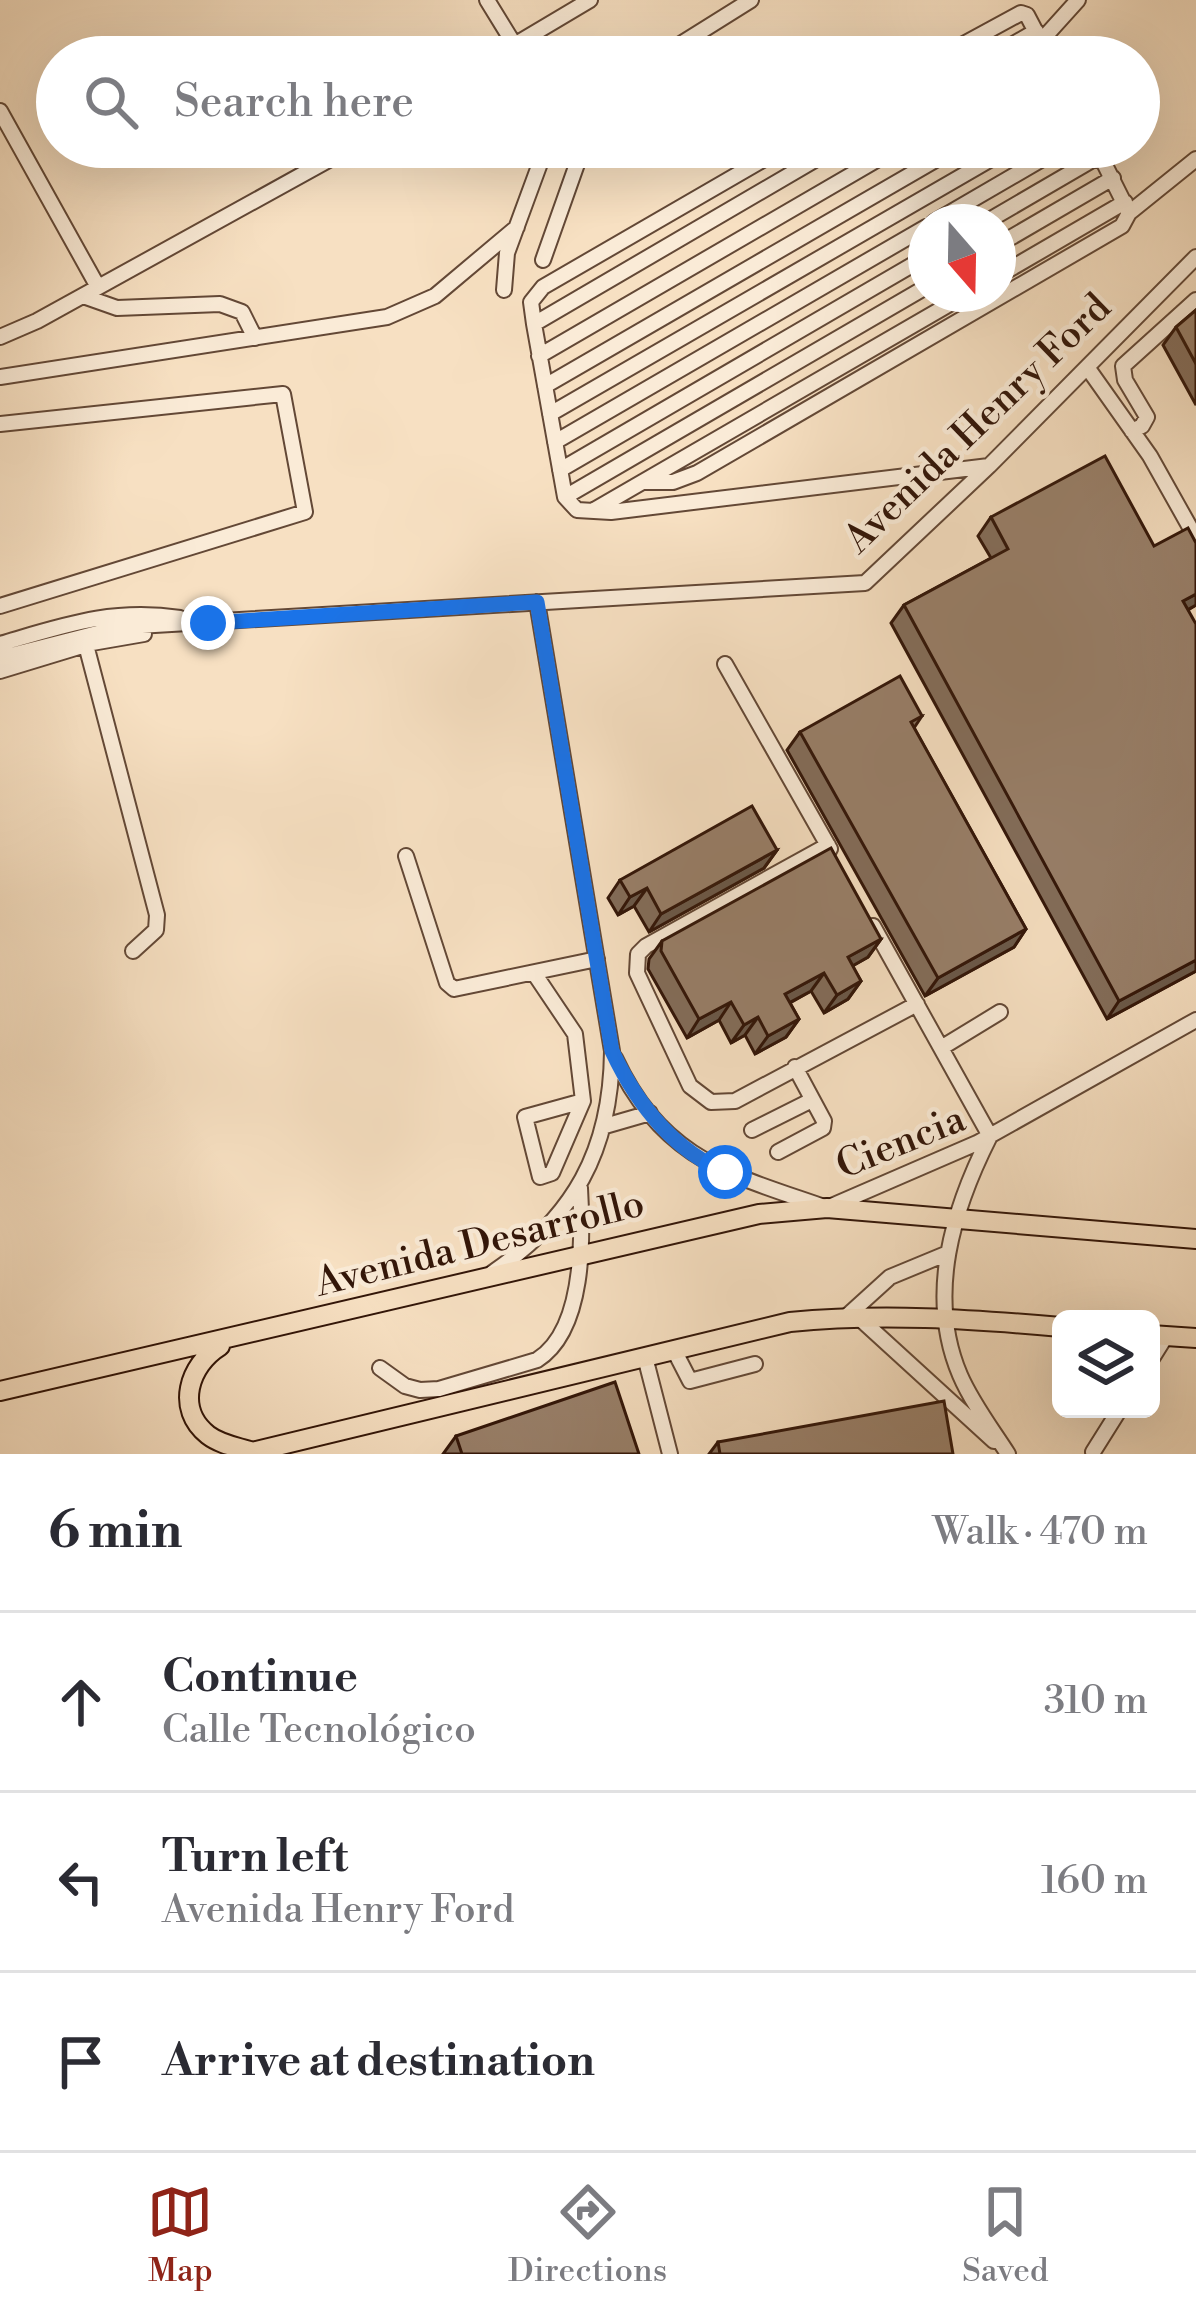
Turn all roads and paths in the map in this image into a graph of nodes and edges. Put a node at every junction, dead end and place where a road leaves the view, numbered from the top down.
1 (487, 0) edge
2 (590, 0) edge
3 (751, 0) edge
4 (1078, 0) edge
5 (507, 36) edge
6 (540, 36) edge
7 (694, 36) edge
8 (979, 36) edge
9 (1039, 36) joint
10 (0, 111) edge
11 (1196, 159) edge
12 (314, 168) edge
13 (538, 168) edge
14 (576, 168) edge
15 (749, 168) edge
16 (801, 168) edge
17 (863, 168) edge
18 (922, 168) edge
19 (976, 168) edge
20 (1027, 168) edge
21 (1071, 168) edge
22 (1107, 168) edge
23 (1113, 178) junction
24 (965, 204) edge
25 (1014, 204) edge
26 (1127, 207) junction
27 (517, 227) junction
28 (1016, 235) edge
29 (908, 237) edge
30 (1196, 257) edge
31 (543, 260) dead end
32 (1016, 266) edge
33 (908, 267) edge
34 (98, 287) junction
35 (505, 290) dead end
36 (82, 296) junction
37 (908, 296) edge
38 (1196, 300) edge
39 (936, 312) edge
40 (534, 324) junction
41 (0, 338) edge
42 (255, 338) junction
43 (539, 356) junction
44 (1087, 367) junction
45 (2, 380) edge
46 (545, 386) junction
47 (550, 414) junction
48 (0, 424) edge
49 (1132, 430) junction
50 (555, 442) junction
51 (988, 466) junction
52 (560, 470) junction
53 (644, 482) junction
54 (565, 496) junction
55 (590, 513) junction
56 (1196, 538) edge
57 (537, 602) junction
58 (0, 606) edge
59 (208, 623) junction
60 (0, 644) edge
61 (86, 645) junction
62 (0, 658) edge
63 (725, 664) dead end
64 (0, 670) edge
65 (827, 845) junction
66 (406, 856) dead end
67 (839, 865) edge
68 (861, 905) edge
69 (133, 951) dead end
70 (597, 959) junction
71 (534, 973) junction
72 (917, 1004) junction
73 (1000, 1012) dead end
74 (1196, 1020) edge
75 (941, 1048) junction
76 (612, 1051) junction
77 (795, 1066) junction
78 (812, 1100) junction
79 (583, 1101) junction
80 (650, 1113) junction
81 (605, 1126) junction
82 (752, 1130) dead end
83 (991, 1136) junction
84 (778, 1151) dead end
85 (580, 1188) junction
86 (827, 1208) junction
87 (952, 1221) junction
88 (1196, 1239) edge
89 (584, 1252) junction
90 (948, 1253) junction
91 (482, 1280) junction
92 (851, 1316) junction
93 (944, 1317) junction
94 (1052, 1326) edge
95 (1160, 1335) edge
96 (234, 1338) junction
97 (1196, 1338) edge
98 (674, 1350) junction
99 (645, 1357) junction
100 (755, 1364) dead end
101 (380, 1368) dead end
102 (0, 1390) edge
103 (1114, 1418) edge
104 (1093, 1452) edge
105 (249, 1453) edge
106 (670, 1454) edge
107 (1008, 1454) edge

1 - 5 street
2 - 6 street
3 - 7 street
4 - 9 street
8 - 9 street
10 - 34 street
11 - 26 street
12 - 34 street
13 - 27 street
14 - 31 street
15 - 40 street
16 - 40 street
17 - 43 street
18 - 46 street
19 - 47 street
20 - 24 street
21 - 25 street
22 - 23 street
23 - 26 street
23 - 28 street
26 - 32 street
26 - 53 street
27 - 35 street
27 - 42 street
29 - 50 street
30 - 44 street, Avenida Henry Ford
33 - 52 street
34 - 36 street
36 - 41 street
36 - 42 street
37 - 54 street
38 - 49 street
39 - 53 street
40 - 43 street
42 - 45 street
43 - 46 street
44 - 49 street
44 - 51 street, Avenida Henry Ford
46 - 47 street
47 - 50 street
48 - 58 street
49 - 56 street
50 - 52 street
51 - 55 street
51 - 57 street, Avenida Henry Ford
52 - 54 street
53 - 55 street
54 - 55 street
57 - 59 street, Avenida Henry Ford
57 - 70 street
59 - 60 street, Avenida Henry Ford
59 - 61 street, Avenida Henry Ford
59 - 62 street, Avenida Henry Ford
61 - 64 street, Avenida Henry Ford
61 - 69 street
63 - 65 street
65 - 67 street
65 - 77 street
66 - 71 street
68 - 72 street
70 - 71 street
70 - 76 street
71 - 79 street
72 - 75 street
72 - 77 street
73 - 75 street
74 - 83 street
75 - 83 street
76 - 80 street
76 - 81 street
77 - 78 street
78 - 82 street
78 - 84 street
79 - 79 street
80 - 81 street
80 - 86 street
81 - 85 street
83 - 86 street, Ciencia
83 - 87 street, Ciencia
85 - 89 street
85 - 91 street
86 - 87 main road, Avenida Desarrollo
86 - 89 main road, Avenida Desarrollo
87 - 88 main road, Avenida Desarrollo
87 - 90 street, Ciencia
89 - 91 main road, Avenida Desarrollo
89 - 101 street
90 - 92 street
90 - 93 street, Ciencia
91 - 96 main road, Avenida Desarrollo
92 - 93 main road
92 - 98 main road
92 - 107 street
93 - 94 main road
93 - 107 street, Ciencia
95 - 97 main road
96 - 102 main road, Avenida Desarrollo
96 - 105 main road
98 - 99 main road
98 - 100 street
99 - 105 main road
99 - 106 street
103 - 104 street

